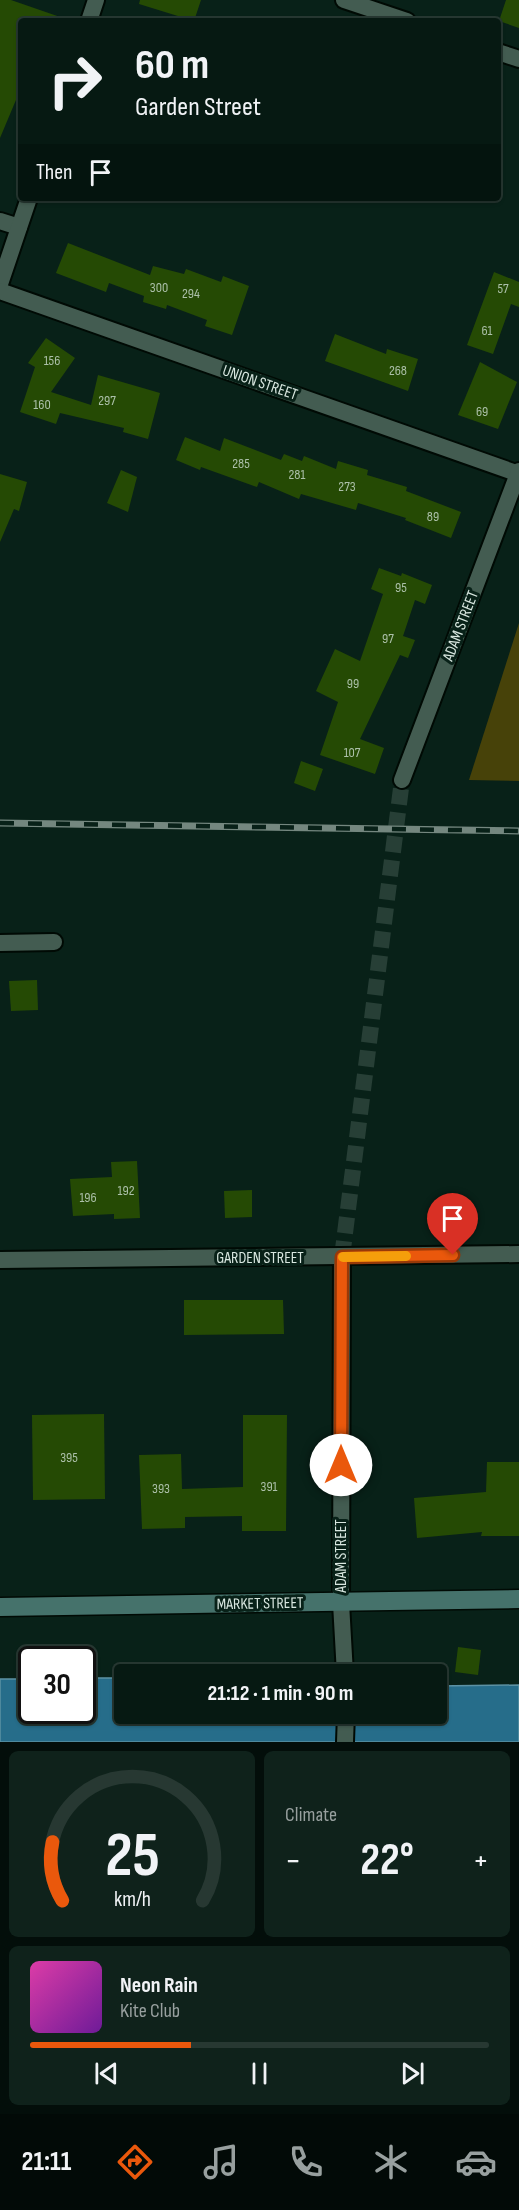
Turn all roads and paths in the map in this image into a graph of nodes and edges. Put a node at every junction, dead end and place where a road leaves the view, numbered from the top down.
1 (96, 0) edge
2 (344, 0) edge
3 (90, 18) edge
4 (398, 18) edge
5 (501, 53) edge
6 (519, 59) edge
7 (28, 201) edge
8 (0, 221) edge
9 (19, 227) junction
10 (0, 284) edge
11 (0, 291) edge
12 (519, 473) edge
13 (402, 780) tunnel mouth
14 (54, 942) dead end
15 (0, 943) edge
16 (519, 1254) edge
17 (342, 1257) junction
18 (0, 1260) edge
19 (519, 1599) edge
20 (341, 1603) junction
21 (0, 1607) edge
22 (344, 1664) edge
23 (346, 1724) edge
24 (345, 1742) edge

1 - 3 street
2 - 4 street
5 - 6 street
7 - 9 street
8 - 9 street
9 - 10 street
11 - 12 street, UNION STREET
12 - 13 street, ADAM STREET
14 - 15 street
16 - 17 street, GARDEN STREET
17 - 18 street, GARDEN STREET
17 - 20 street, ADAM STREET
19 - 20 street, MARKET STREET
20 - 21 street, MARKET STREET
20 - 22 street, ADAM STREET
23 - 24 street

